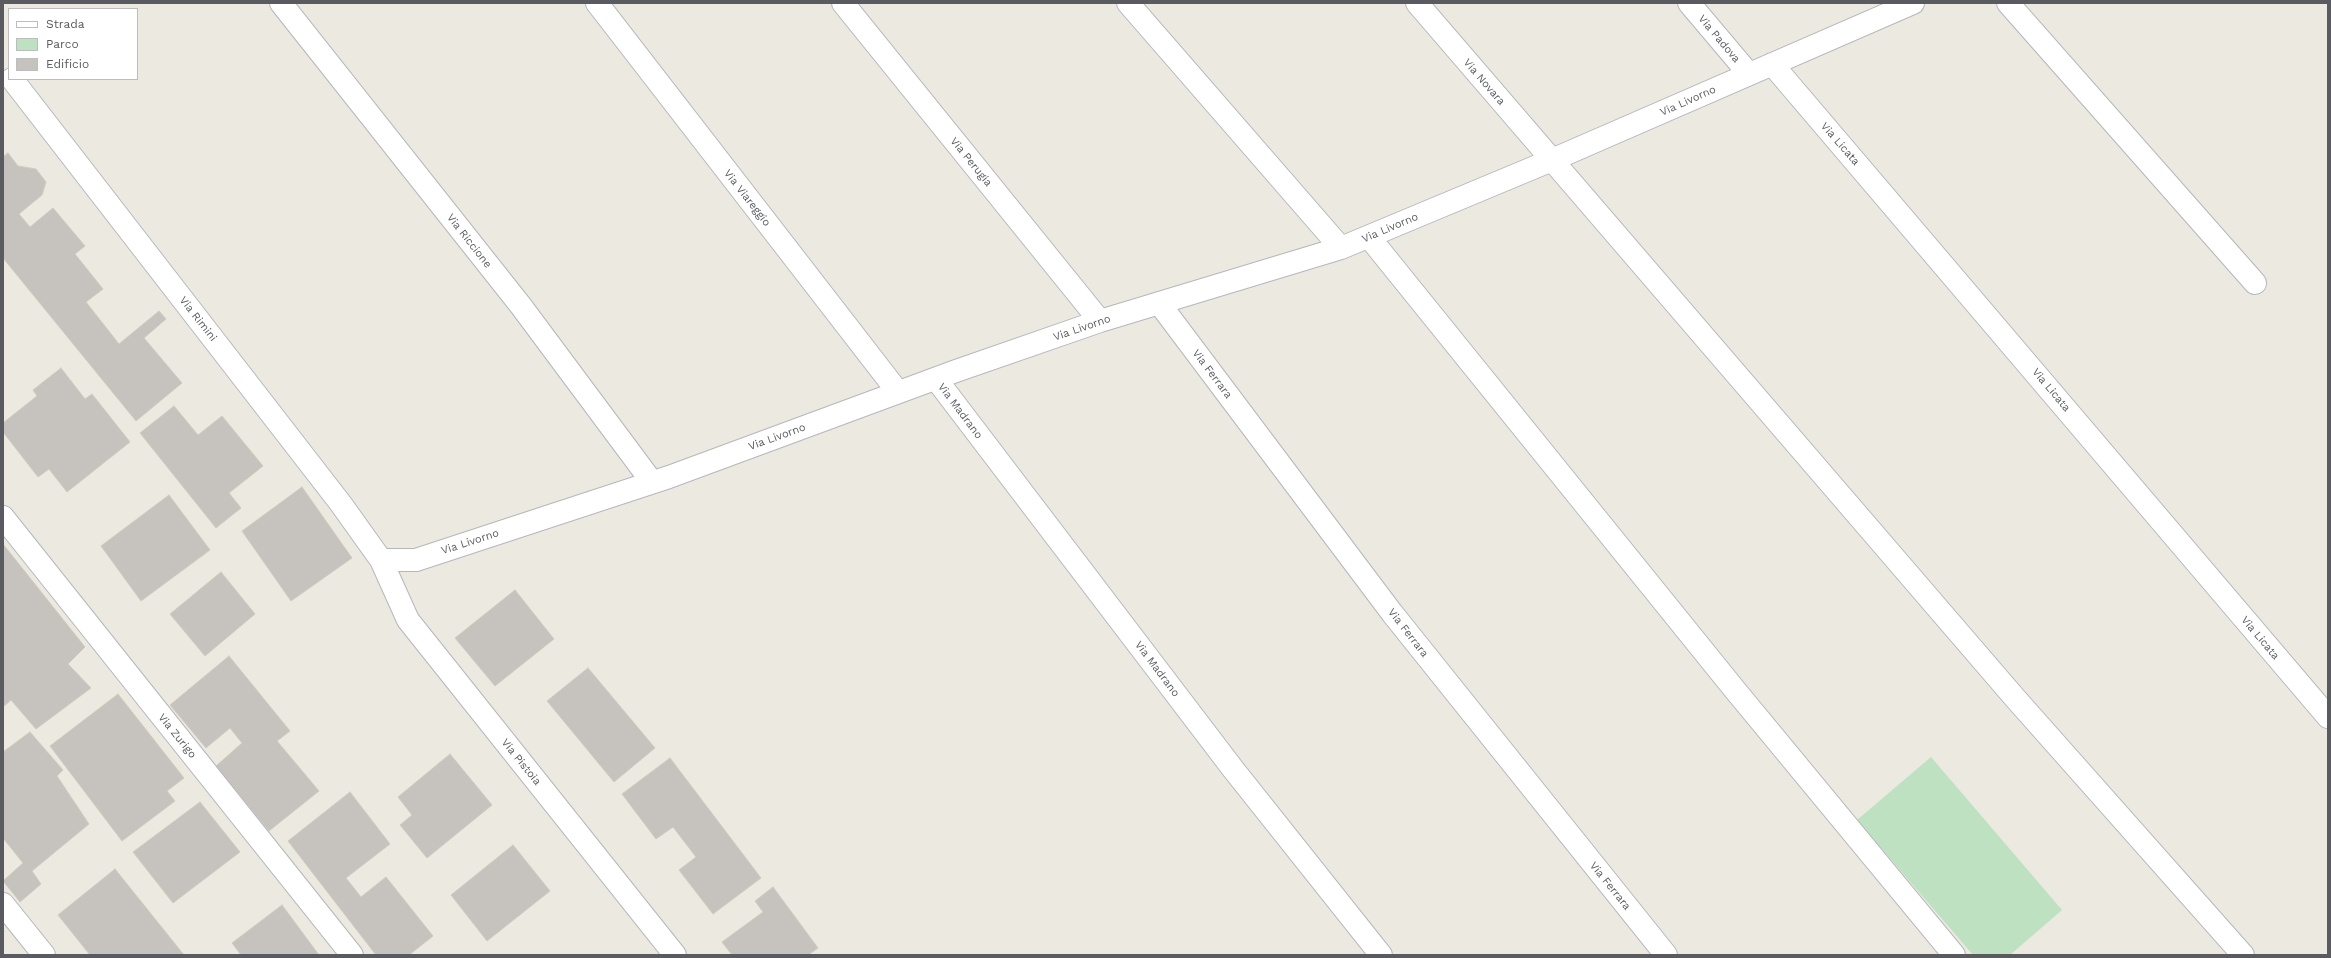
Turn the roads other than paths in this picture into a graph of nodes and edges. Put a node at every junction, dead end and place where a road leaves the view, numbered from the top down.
1 (281, 3) edge
2 (597, 3) edge
3 (843, 3) edge
4 (1128, 3) edge
5 (1417, 3) edge
6 (1689, 3) edge
7 (1913, 3) edge
8 (2008, 3) edge
9 (1772, 64) junction
10 (1749, 74) junction
11 (13, 80) edge
12 (1552, 160) junction
13 (1369, 237) junction
14 (1341, 248) junction
15 (2255, 283) dead end
16 (1159, 303) junction
17 (1100, 321) junction
18 (936, 379) junction
19 (898, 392) junction
20 (652, 482) junction
21 (3, 517) edge
22 (381, 560) junction
23 (2328, 717) edge
24 (3, 904) edge
25 (44, 955) edge
26 (352, 955) edge
27 (675, 955) edge
28 (1381, 955) edge
29 (1666, 955) edge
30 (1954, 955) edge
31 (2243, 955) edge

1 - 20 street, Via Riccione
2 - 19 street, Via Viareggio
3 - 17 street, Via Perugia
4 - 14 street
5 - 12 street, Via Novara
6 - 10 street, Via Padova
7 - 9 street, Via Livorno
8 - 15 street
9 - 10 street, Via Livorno
9 - 23 street, Via Licata
10 - 12 street, Via Livorno
11 - 22 street, Via Rimini
12 - 13 street, Via Livorno
12 - 31 street, Via Novara
13 - 14 street, Via Livorno
13 - 30 street
14 - 16 street, Via Livorno
16 - 17 street, Via Livorno
16 - 29 street, Via Ferrara
17 - 18 street, Via Livorno
18 - 19 street, Via Livorno
18 - 28 street, Via Madrano
19 - 20 street, Via Livorno
20 - 22 street, Via Livorno
21 - 26 street, Via Zurigo
22 - 27 street, Via Pistoia
24 - 25 street

